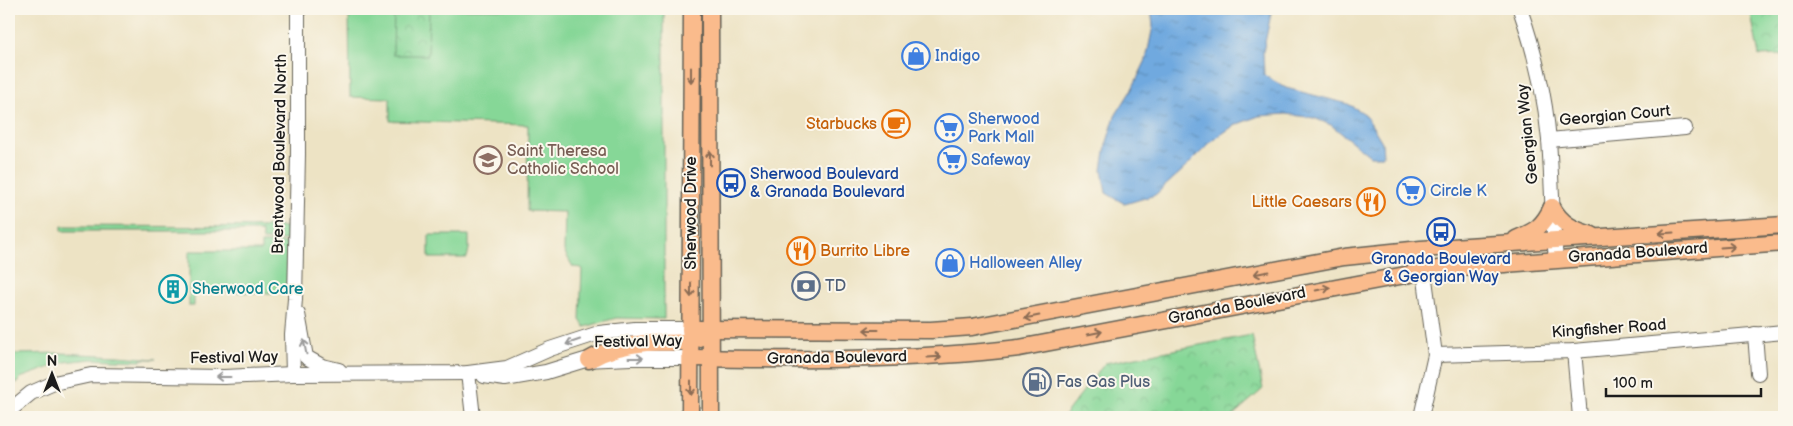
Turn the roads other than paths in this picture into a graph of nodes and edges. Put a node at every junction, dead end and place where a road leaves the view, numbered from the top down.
1 (298, 9) edge
2 (692, 9) edge
3 (710, 9) edge
4 (1520, 9) edge
5 (1685, 128) dead end
6 (1549, 140) junction
7 (1552, 207) junction
8 (1784, 225) edge
9 (1599, 237) junction
10 (1554, 240) junction
11 (1784, 243) edge
12 (1507, 244) junction
13 (1421, 248) junction
14 (1556, 259) junction
15 (1424, 271) junction
16 (296, 299) junction
17 (710, 330) junction
18 (1784, 332) edge
19 (1755, 334) junction
20 (690, 335) junction
21 (1574, 351) junction
22 (1435, 354) junction
23 (691, 358) junction
24 (710, 359) junction
25 (589, 360) junction
26 (468, 373) junction
27 (1758, 373) dead end
28 (293, 374) junction
29 (360, 375) junction
30 (9, 411) edge
31 (472, 417) edge
32 (690, 417) edge
33 (711, 417) edge
34 (1422, 417) edge
35 (1580, 417) edge

1 - 16 street, Brentwood Boulevard North
2 -> 20 main road, Sherwood Drive
17 -> 3 main road, Sherwood Drive
4 - 6 street, Georgian Way
5 - 6 street, Georgian Court
6 - 7 street, Georgian Way
7 - 9 main road
7 - 10 street, Georgian Way
7 - 12 main road
8 -> 9 main road, Granada Boulevard
9 - 10 main road, Granada Boulevard
10 - 12 main road, Granada Boulevard
10 - 14 street, Georgian Way
14 -> 11 main road, Granada Boulevard
12 - 13 main road, Granada Boulevard
13 - 15 street
13 -> 17 main road, Granada Boulevard
14 - 15 main road, Granada Boulevard
15 - 22 street
24 -> 15 main road, Granada Boulevard
16 - 28 street
29 -> 16 street
17 - 20 main road, Granada Boulevard
17 - 24 main road, Sherwood Drive
18 - 19 street, Kingfisher Road
19 - 21 street, Kingfisher Road
19 - 27 street
20 - 23 main road, Sherwood Drive
20 - 25 main road, Granada Boulevard
20 -> 26 street, Festival Way
21 - 22 street, Kingfisher Road
21 - 35 street
22 - 34 street
23 - 24 main road, Granada Boulevard
25 -> 23 street, Festival Way
23 -> 32 main road, Sherwood Drive
24 - 33 main road, Sherwood Drive
25 - 26 street, Festival Way
26 - 29 street, Festival Way
26 - 31 street
28 - 29 street, Festival Way
28 -> 30 street, Festival Way

